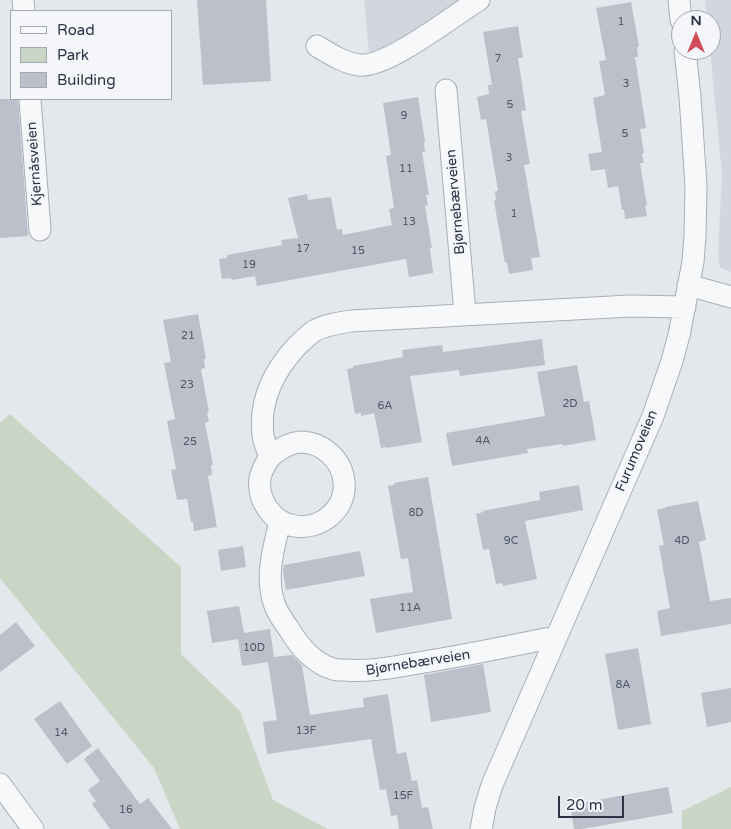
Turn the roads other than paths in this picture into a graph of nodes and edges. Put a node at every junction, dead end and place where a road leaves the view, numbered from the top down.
1 (479, 0) edge
2 (317, 46) dead end
3 (686, 60) edge
4 (446, 90) dead end
5 (30, 100) edge
6 (40, 230) dead end
7 (688, 285) junction
8 (731, 297) edge
9 (685, 307) junction
10 (465, 314) junction
11 (270, 457) junction
12 (280, 521) junction
13 (556, 638) junction
14 (0, 784) edge
15 (33, 829) edge
16 (481, 829) edge

1 - 2 street
3 - 7 street, Furumoveien
4 - 10 street, Bjørnebærveien
5 - 6 street, Kjernåsveien
7 - 8 street
7 - 9 street, Furumoveien
9 - 10 street
9 - 13 street, Furumoveien
10 - 11 street
11 - 12 street
11 - 12 street
12 - 13 street, Bjørnebærveien
13 - 16 street, Furumoveien
14 - 15 street

